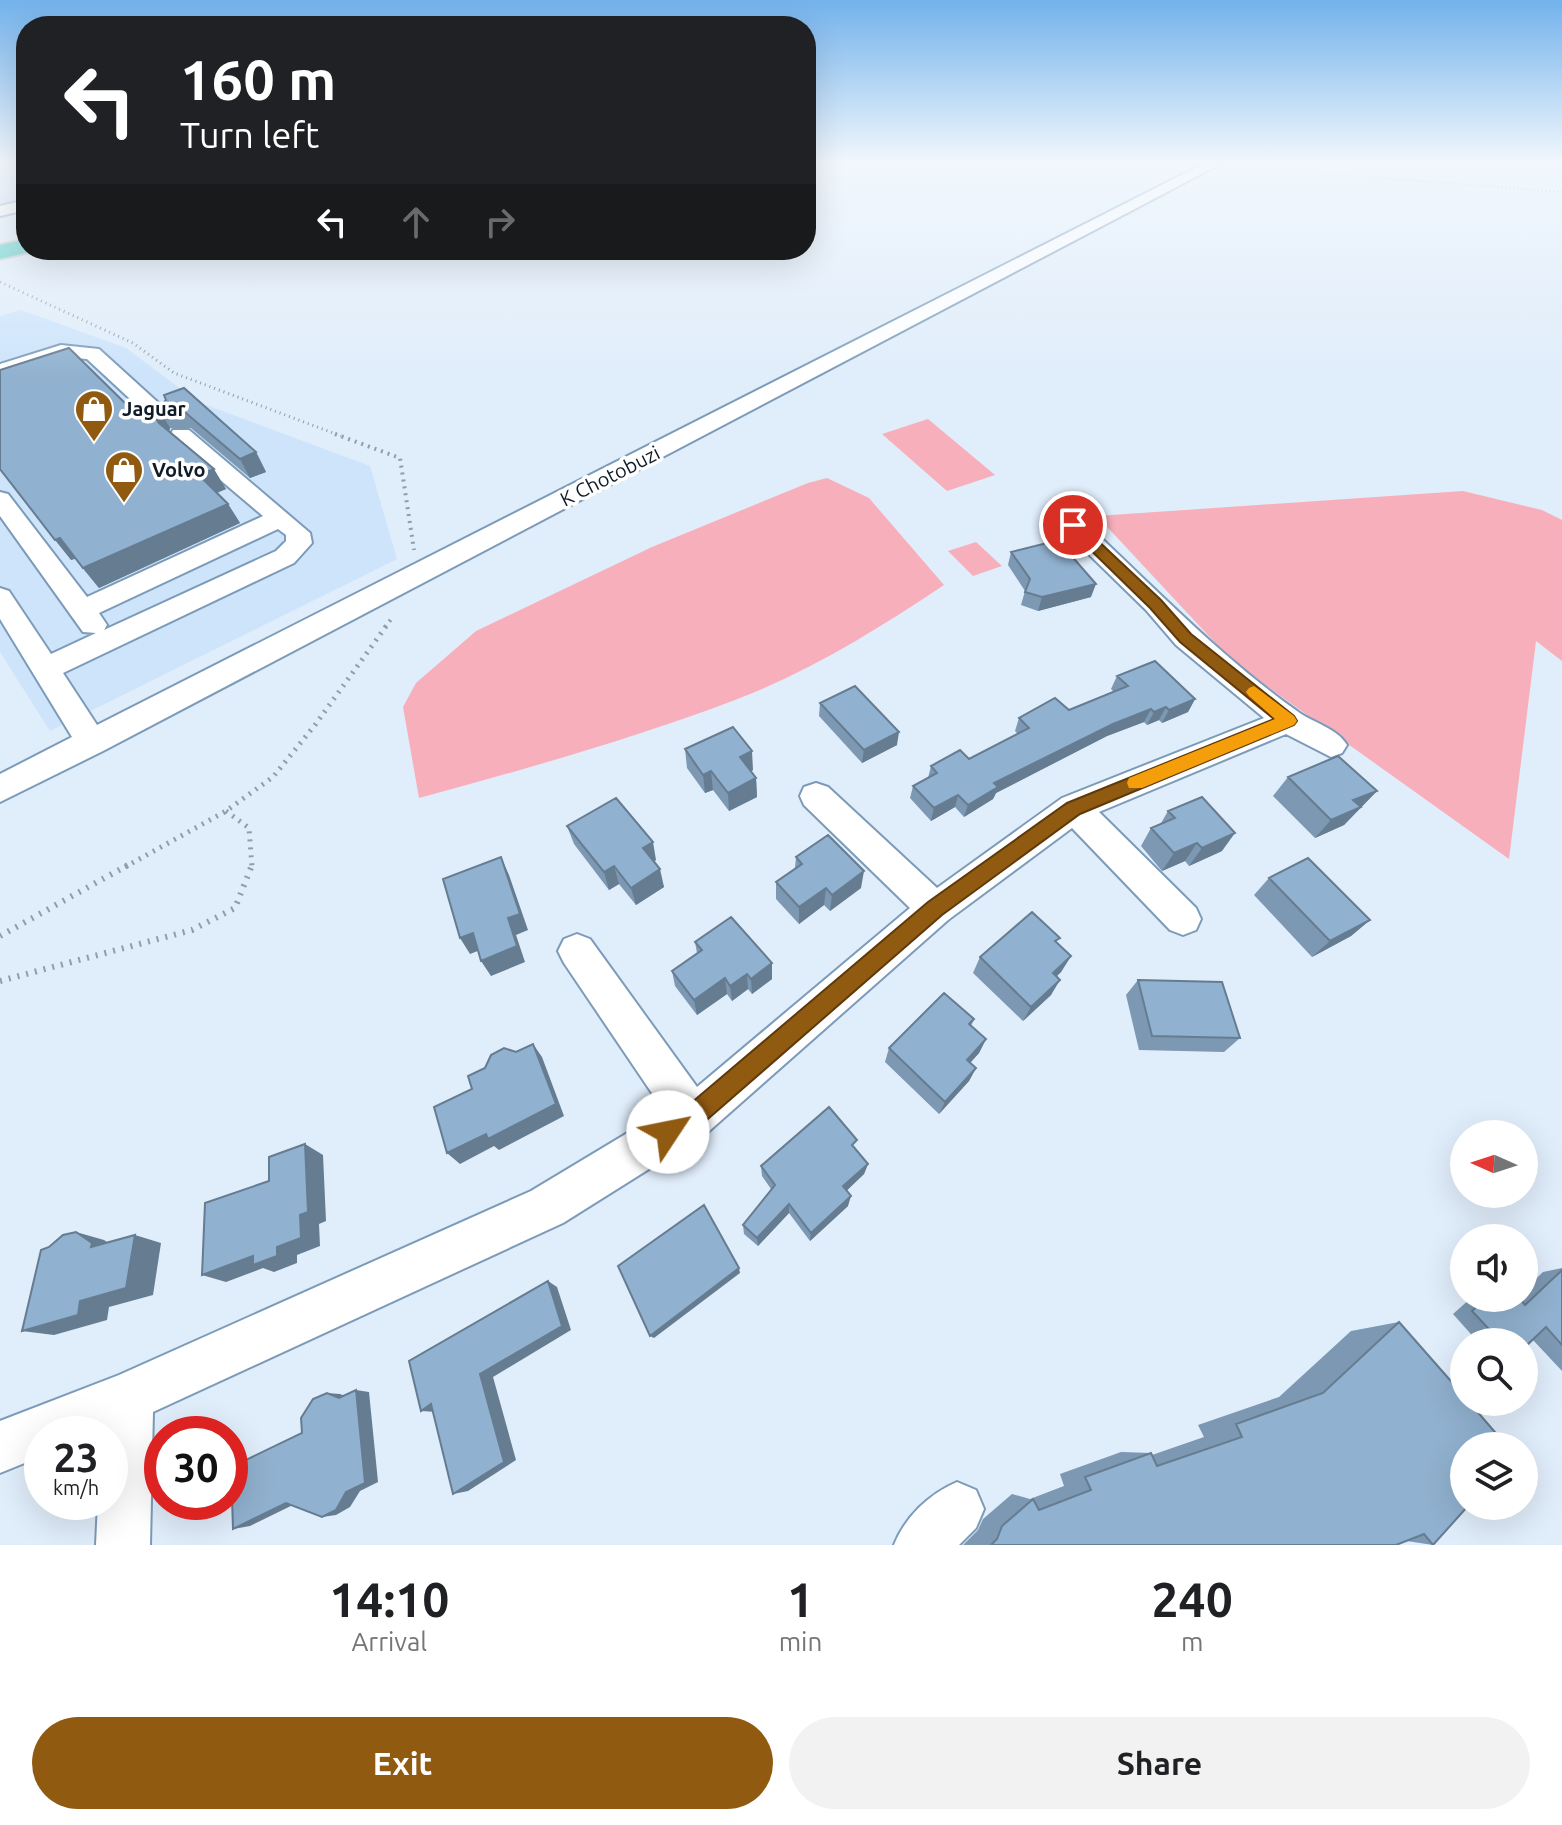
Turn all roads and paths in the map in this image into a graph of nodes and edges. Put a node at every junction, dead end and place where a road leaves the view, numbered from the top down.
1 (1085, 233) edge
2 (0, 282) edge
3 (0, 371) edge
4 (0, 499) edge
5 (278, 519) junction
6 (1073, 525) dead end
7 (415, 554) dead end
8 (397, 585) junction
9 (0, 597) edge
10 (83, 610) junction
11 (103, 642) junction
12 (45, 669) junction
13 (1288, 721) junction
14 (92, 743) junction
15 (1331, 745) dead end
16 (0, 789) edge
17 (816, 796) dead end
18 (1074, 808) junction
19 (226, 811) junction
20 (935, 909) junction
21 (1183, 919) dead end
22 (0, 936) edge
23 (577, 951) dead end
24 (0, 981) edge
25 (693, 1117) junction
26 (128, 1397) junction
27 (0, 1447) edge
28 (123, 1545) edge

1 - 8 street, K Chotobuzi
2 - 7 path
3 - 5 street
4 - 10 street
5 - 10 street
5 - 11 street
6 - 13 street
8 - 14 street, K Chotobuzi
8 - 19 path
9 - 12 street
10 - 11 street
11 - 12 street
12 - 14 street
13 - 15 street
13 - 18 street
14 - 16 street, K Chotobuzi
17 - 20 street
18 - 20 street
18 - 21 street
19 - 22 path
19 - 24 path
20 - 25 street
23 - 25 street
25 - 26 street
26 - 27 street
26 - 28 street

